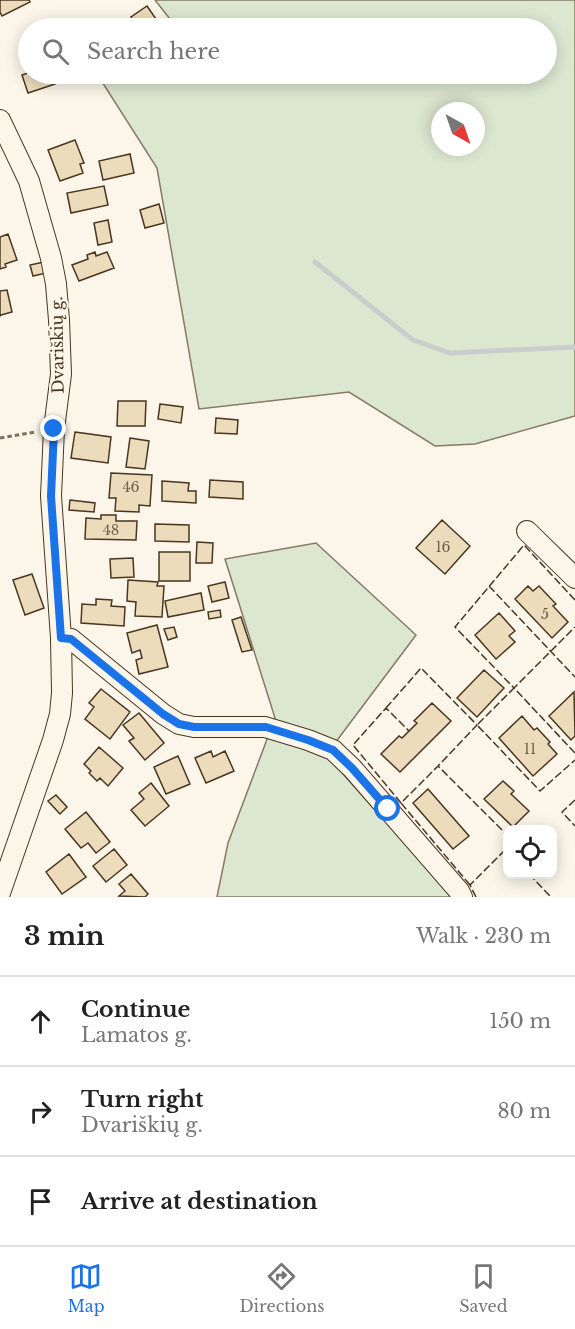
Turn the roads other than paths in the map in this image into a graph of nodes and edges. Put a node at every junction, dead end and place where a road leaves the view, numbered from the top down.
1 (0, 120) edge
2 (527, 531) dead end
3 (575, 578) edge
4 (61, 638) junction
5 (0, 893) edge
6 (462, 897) edge

1 - 4 street, Dvariškių g.
2 - 3 street
4 - 5 street, Dvariškių g.
4 - 6 street

